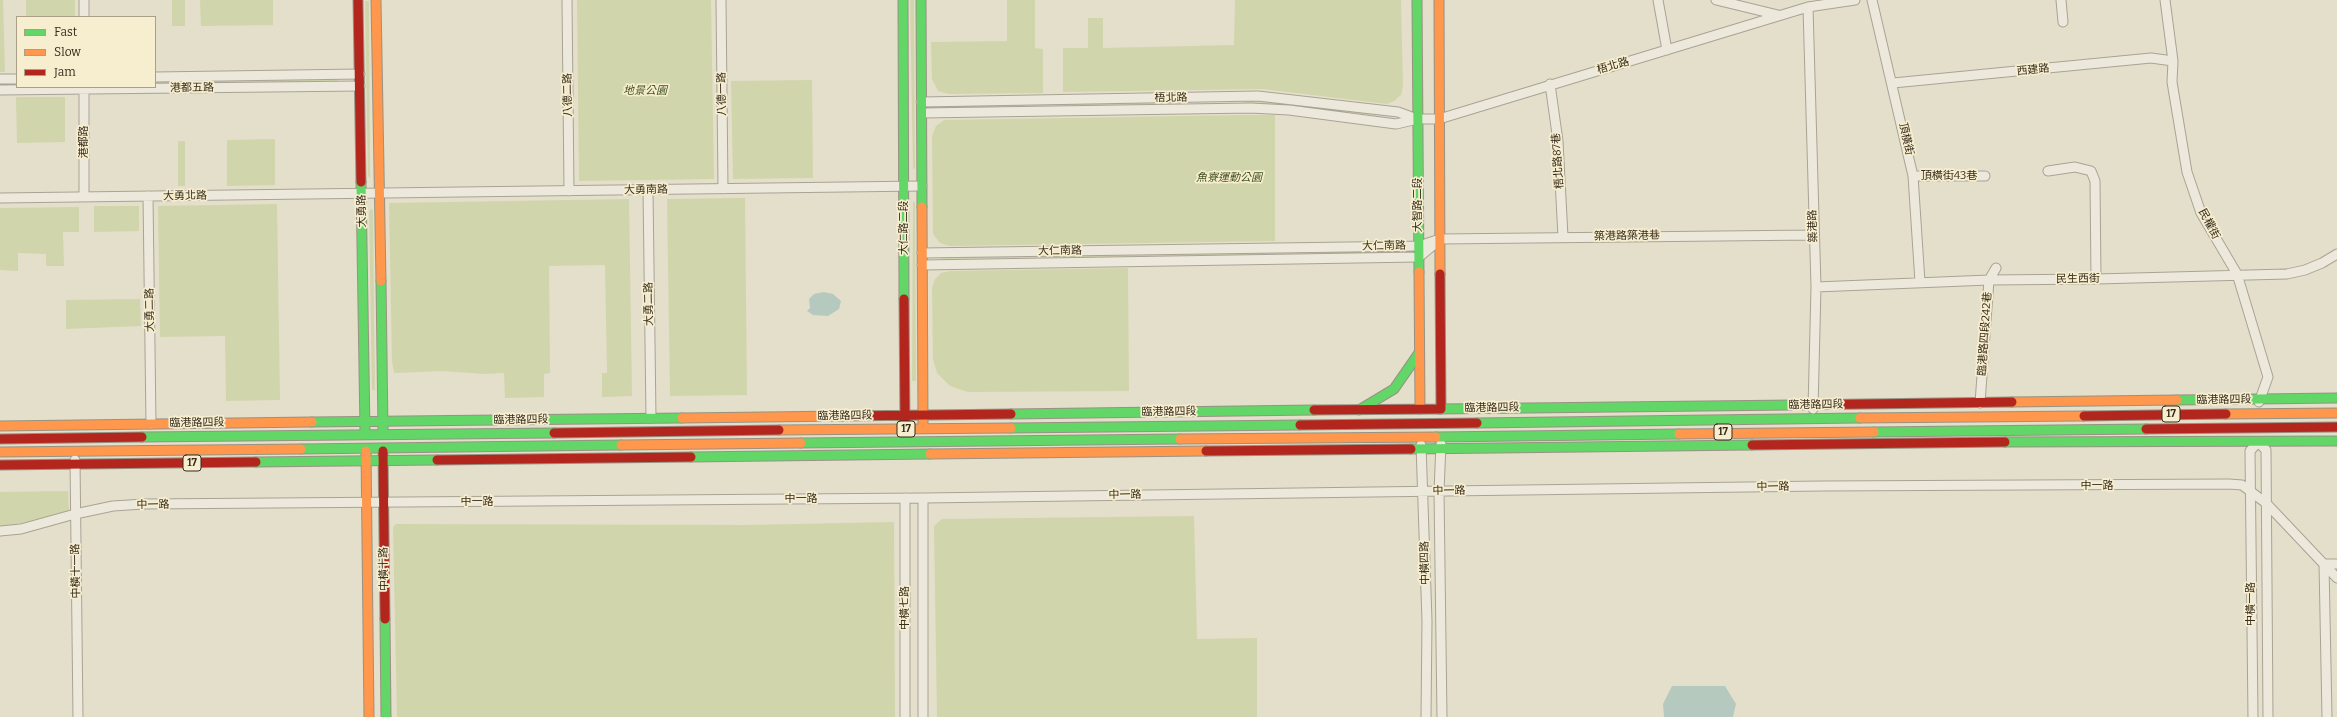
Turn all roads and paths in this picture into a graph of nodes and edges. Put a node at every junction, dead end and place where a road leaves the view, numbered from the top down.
1 (84, 0) edge
2 (358, 0) edge
3 (376, 0) edge
4 (567, 0) edge
5 (721, 0) edge
6 (903, 0) edge
7 (921, 0) edge
8 (1417, 0) edge
9 (1439, 0) edge
10 (1658, 0) edge
11 (1716, 0) edge
12 (1855, 0) edge
13 (1872, 0) edge
14 (2061, 0) edge
15 (2165, 0) edge
16 (1808, 6) junction
17 (1779, 15) junction
18 (84, 16) edge
19 (2063, 22) dead end
20 (1667, 50) junction
21 (2173, 62) junction
22 (360, 74) junction
23 (156, 77) edge
24 (0, 79) edge
25 (16, 79) edge
26 (1893, 83) junction
27 (1550, 84) junction
28 (360, 86) junction
29 (156, 87) edge
30 (84, 88) edge
31 (0, 90) edge
32 (922, 102) junction
33 (922, 113) junction
34 (1418, 119) junction
35 (1439, 119) junction
36 (2048, 171) dead end
37 (1913, 176) junction
38 (1985, 176) dead end
39 (904, 186) junction
40 (922, 186) junction
41 (723, 188) junction
42 (648, 190) junction
43 (569, 191) junction
44 (370, 193) junction
45 (148, 196) junction
46 (84, 197) junction
47 (0, 198) edge
48 (1813, 235) junction
49 (1563, 237) junction
50 (1440, 240) junction
51 (1419, 246) junction
52 (922, 253) junction
53 (2337, 254) edge
54 (1419, 257) junction
55 (922, 265) junction
56 (1996, 268) dead end
57 (2237, 274) junction
58 (2096, 279) junction
59 (1989, 280) junction
60 (1920, 282) junction
61 (1816, 287) junction
62 (1419, 353) junction
63 (2337, 398) edge
64 (2259, 399) junction
65 (1980, 403) junction
66 (1813, 405) junction
67 (1420, 409) junction
68 (1441, 409) junction
69 (1359, 410) junction
70 (2259, 413) junction
71 (2337, 413) edge
72 (905, 415) junction
73 (923, 415) junction
74 (651, 418) junction
75 (1813, 418) junction
76 (383, 421) junction
77 (365, 422) junction
78 (1441, 422) junction
79 (1420, 423) junction
80 (152, 424) junction
81 (75, 425) junction
82 (0, 426) edge
83 (2337, 427) edge
84 (923, 428) junction
85 (2258, 428) junction
86 (905, 429) junction
87 (1813, 431) junction
88 (383, 434) junction
89 (366, 435) junction
90 (1420, 436) junction
91 (1441, 436) junction
92 (75, 438) junction
93 (0, 439) edge
94 (2337, 441) edge
95 (905, 442) junction
96 (923, 442) junction
97 (2258, 442) junction
98 (1813, 444) junction
99 (366, 448) junction
100 (383, 448) junction
101 (1421, 449) junction
102 (1441, 449) junction
103 (75, 451) junction
104 (0, 452) edge
105 (905, 455) junction
106 (923, 455) junction
107 (366, 461) junction
108 (383, 461) junction
109 (0, 465) edge
110 (75, 465) junction
111 (1424, 491) junction
112 (1439, 491) junction
113 (2251, 491) junction
114 (905, 498) junction
115 (922, 498) junction
116 (367, 502) junction
117 (384, 502) junction
118 (2266, 503) junction
119 (75, 514) junction
120 (0, 531) edge
121 (2324, 564) junction
122 (2337, 564) edge
123 (2337, 578) edge
124 (78, 717) edge
125 (369, 717) edge
126 (386, 717) edge
127 (905, 717) edge
128 (923, 717) edge
129 (1426, 717) edge
130 (1442, 717) edge
131 (2253, 717) edge
132 (2268, 717) edge
133 (2327, 717) edge

1 - 18 street
2 - 22 main road, 大勇路
3 - 44 main road, 大勇路
4 - 43 street, 八德二路
5 - 41 street, 八德一路
6 - 39 main road, 大仁路二段
7 - 32 main road, 大仁路二段
8 - 34 main road, 大智路二段
9 - 35 main road, 大智路二段
10 - 20 street
11 - 17 street
12 - 16 street, 梧北路
13 - 26 street, 頂橫街
14 - 19 street
15 - 21 street, 民權街
16 - 17 street, 梧北路
16 - 48 street, 築港路
17 - 20 street, 梧北路
20 - 27 street, 梧北路
21 - 26 street, 西建路
21 - 57 street, 民權街
22 - 23 street, 港都五路
22 - 28 main road, 大勇路
24 - 25 street
26 - 37 street, 頂橫街
27 - 35 street, 梧北路
27 - 49 street, 梧北路87巷
28 - 29 street, 港都五路
28 - 44 main road, 大勇路
30 - 31 street, 港都五路
30 - 46 street, 港都路
32 - 33 main road, 大仁路二段
32 - 34 street, 梧北路
33 - 34 street, 梧北路
33 - 40 main road, 大仁路二段
34 - 35 street, 梧北路
34 - 51 main road, 大智路二段
35 - 50 main road, 大智路二段
36 - 58 street
37 - 38 street, 頂橫街43巷
37 - 60 street, 頂橫街
39 - 40 street, 大勇南路
39 - 41 street, 大勇南路
39 - 72 main road, 大仁路二段
40 - 52 main road, 大仁路二段
41 - 42 street, 大勇南路
42 - 43 street, 大勇南路
42 - 74 street, 大勇二路
43 - 44 street, 大勇南路
44 - 45 street, 大勇北路
44 - 76 main road, 大勇路
44 - 77 main road, 大勇路
45 - 46 street, 大勇北路
45 - 80 street, 大勇二路
46 - 47 street, 大勇北路
48 - 49 street, 築港路築港巷
48 - 61 street, 築港路
49 - 50 street, 築港路築港巷
50 - 51 street, 大仁南路
50 - 54 street, 大仁南路
50 - 68 main road, 大智路二段
51 - 52 street, 大仁南路
51 - 54 main road, 大智路二段
52 - 55 main road, 大仁路二段
53 - 57 street, 民生西街
54 - 55 street, 大仁南路
54 - 62 main road, 大智路二段
55 - 73 main road, 大仁路二段
56 - 59 street, 臨港路四段242巷
57 - 58 street, 民生西街
57 - 64 street, 民權街
58 - 59 street, 民生西街
59 - 60 street, 民生西街
59 - 65 street, 臨港路四段242巷
60 - 61 street, 民生西街
61 - 66 street, 築港路
62 - 67 main road, 大智路二段
62 - 69 main road
63 - 64 main road, 臨港路四段 / 17
64 - 65 main road, 臨港路四段 / 17
64 - 70 street, 民權街
65 - 66 main road, 臨港路四段 / 17
66 - 68 main road, 臨港路四段 / 17
66 - 75 street, 築港路
67 - 68 main road, 臨港路四段 / 17
67 - 69 main road, 臨港路四段 / 17
67 - 79 street, 中橫四路
68 - 78 street, 中橫四路
69 - 73 main road, 臨港路四段 / 17
70 - 71 main road, 臨港路四段 / 17
70 - 75 main road, 臨港路四段 / 17
70 - 85 street, 民權街
72 - 73 main road, 臨港路四段 / 17
72 - 74 main road, 臨港路四段 / 17
72 - 86 main road, 大仁路二段
73 - 84 main road, 大仁路二段
74 - 76 main road, 臨港路四段 / 17
75 - 78 main road, 臨港路四段 / 17
75 - 87 street, 築港路
76 - 77 main road, 臨港路四段 / 17
76 - 88 main road, 中橫十路
77 - 80 main road, 臨港路四段 / 17
77 - 89 main road, 中橫十路
78 - 79 main road, 臨港路四段 / 17
78 - 91 street, 中橫四路
79 - 84 main road, 臨港路四段 / 17
79 - 90 street, 中橫四路
80 - 81 main road, 臨港路四段 / 17
81 - 82 main road, 臨港路四段 / 17
81 - 92 street, 中橫十一路
83 - 85 main road, 17
84 - 86 main road, 臨港路四段 / 17
84 - 96 main road, 大仁路二段
85 - 87 main road, 17
85 - 97 street, 民權街
86 - 88 main road, 臨港路四段 / 17
86 - 95 main road, 大仁路二段
87 - 91 main road, 17
87 - 98 street, 築港路
88 - 89 main road, 臨港路四段 / 17
88 - 100 main road, 中橫十路
89 - 92 main road, 臨港路四段 / 17
89 - 99 main road, 中橫十路
90 - 91 main road, 17
90 - 96 main road, 17
90 - 101 street, 中橫四路
91 - 102 street, 中橫四路
92 - 93 main road, 臨港路四段 / 17
92 - 103 street, 中橫十一路
94 - 97 main road, 17
95 - 96 main road, 17
95 - 100 main road, 17
95 - 105 main road, 大仁路二段
96 - 106 main road, 大仁路二段
97 - 98 main road, 17
97 - 113 street, 中橫一路
97 - 118 street, 中橫一路
98 - 102 main road, 17
99 - 100 main road, 17
99 - 103 main road, 17
99 - 107 main road, 中橫十路
100 - 108 main road, 中橫十路
101 - 102 main road, 17
101 - 106 main road, 17
101 - 111 street, 中橫四路
102 - 112 street, 中橫四路
103 - 104 main road, 17
103 - 110 street, 中橫十一路
105 - 106 main road, 17
105 - 108 main road, 17
107 - 108 main road, 17
107 - 110 main road, 17
107 - 116 main road, 中橫十路
108 - 117 main road, 中橫十路
109 - 110 main road, 17
110 - 119 street, 中橫十一路
111 - 112 street, 中一路
111 - 115 street, 中一路
111 - 129 street, 中橫四路
112 - 113 street, 中一路
112 - 130 street, 中橫四路
113 - 118 street, 中一路
113 - 131 street, 中橫一路
114 - 115 street, 中一路
114 - 117 street, 中一路
114 - 127 street, 中橫七路
115 - 128 street, 中橫七路
116 - 117 street, 中一路
116 - 119 street, 中一路
116 - 125 main road, 中橫十路
117 - 126 main road, 中橫十路
118 - 121 street, 中一路
118 - 132 street, 中橫一路
119 - 120 street, 中一路
119 - 124 street, 中橫十一路
121 - 122 street
121 - 123 street, 中一路
121 - 133 street

